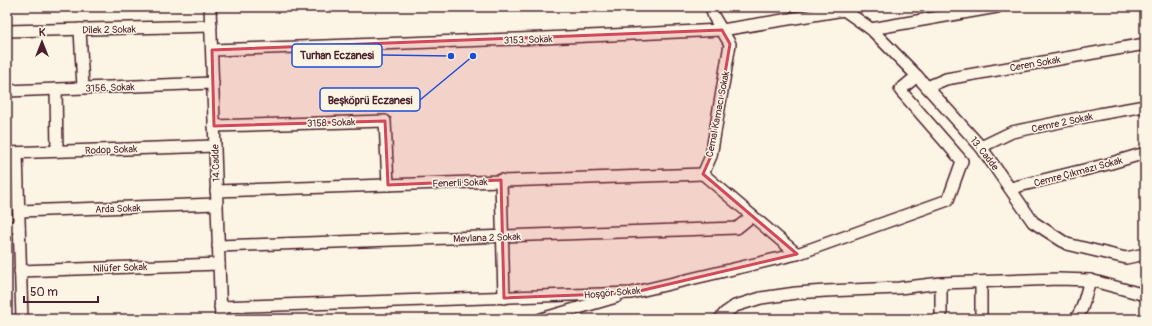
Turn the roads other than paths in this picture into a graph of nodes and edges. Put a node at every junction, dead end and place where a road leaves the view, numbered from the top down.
1 (210, 7) edge
2 (711, 7) edge
3 (997, 7) edge
4 (843, 9) edge
5 (211, 26) junction
6 (80, 29) junction
7 (871, 29) junction
8 (722, 30) junction
9 (7, 31) edge
10 (1145, 44) edge
11 (212, 50) junction
12 (917, 76) junction
13 (213, 83) junction
14 (927, 87) junction
15 (83, 88) junction
16 (56, 89) junction
17 (7, 91) edge
18 (1145, 106) edge
19 (214, 126) junction
20 (215, 146) junction
21 (981, 147) junction
22 (57, 151) junction
23 (12, 153) edge
24 (1145, 153) edge
25 (703, 174) junction
26 (501, 180) junction
27 (388, 185) junction
28 (1011, 188) junction
29 (216, 191) junction
30 (217, 204) junction
31 (19, 211) junction
32 (752, 216) junction
33 (7, 227) edge
34 (19, 227) junction
35 (503, 237) junction
36 (218, 246) junction
37 (797, 254) junction
38 (1145, 254) edge
39 (219, 264) junction
40 (20, 271) junction
41 (1090, 280) junction
42 (981, 282) junction
43 (941, 283) junction
44 (631, 293) junction
45 (1145, 295) edge
46 (504, 298) junction
47 (220, 307) junction
48 (22, 319) edge
49 (221, 319) edge
50 (541, 319) edge
51 (720, 319) edge
52 (941, 319) edge
53 (981, 319) edge
54 (1076, 319) edge

1 - 5 street, 14.Cadde
2 - 8 street, Cemal Kamacı Sokak
3 - 7 street
4 - 7 street, 13. Cadde
4 - 8 street, 3153. Sokak
5 - 6 street, Dilek 2 Sokak
5 - 11 street, 14.Cadde
6 - 9 street, Dilek 2 Sokak
6 - 15 street
7 - 12 street, 13. Cadde
8 - 11 street, 3153. Sokak
8 - 25 street, Cemal Kamacı Sokak
10 - 14 street, Ceren Sokak
11 - 13 street, 14.Cadde
12 - 14 street, 13. Cadde
12 - 37 street, Hoşgör Sokak
13 - 15 street, 3156. Sokak
13 - 19 street, 14.Cadde
14 - 21 street, 13. Cadde
15 - 16 street, 3156. Sokak
16 - 17 street, 3156. Sokak
16 - 22 street
18 - 21 street, Cemre 2 Sokak
19 - 20 street, 14.Cadde
19 - 27 street, 3158. Sokak
20 - 22 street, Rodop Sokak
20 - 29 street, 14.Cadde
21 - 28 street, 13. Cadde
22 - 23 street, Rodop Sokak
23 - 31 street
24 - 28 street, Cemre Çıkmazı Sokak
25 - 26 street, Fenerli Sokak
25 - 32 street
26 - 27 street, Fenerli Sokak
26 - 35 street
27 - 29 street, Fenerli Sokak
28 - 38 street, 13. Cadde
29 - 30 street, 14.Cadde
30 - 31 street, Arda Sokak
30 - 36 street, 14.Cadde
31 - 34 street
32 - 35 street, Mevlana 2 Sokak
32 - 37 street
33 - 34 street
34 - 40 street
35 - 36 street, Mevlana 2 Sokak
35 - 46 street
36 - 39 street, 14.Cadde
37 - 44 street, Hoşgör Sokak
39 - 40 street, Nilüfer Sokak
39 - 47 street, 14.Cadde
40 - 48 street
41 - 42 street
41 - 45 street
41 - 54 street
42 - 43 street
42 - 53 street
43 - 51 street
43 - 52 street
44 - 46 street, Hoşgör Sokak
44 - 50 street
46 - 47 street, Hoşgör Sokak
47 - 49 street, 14.Cadde

